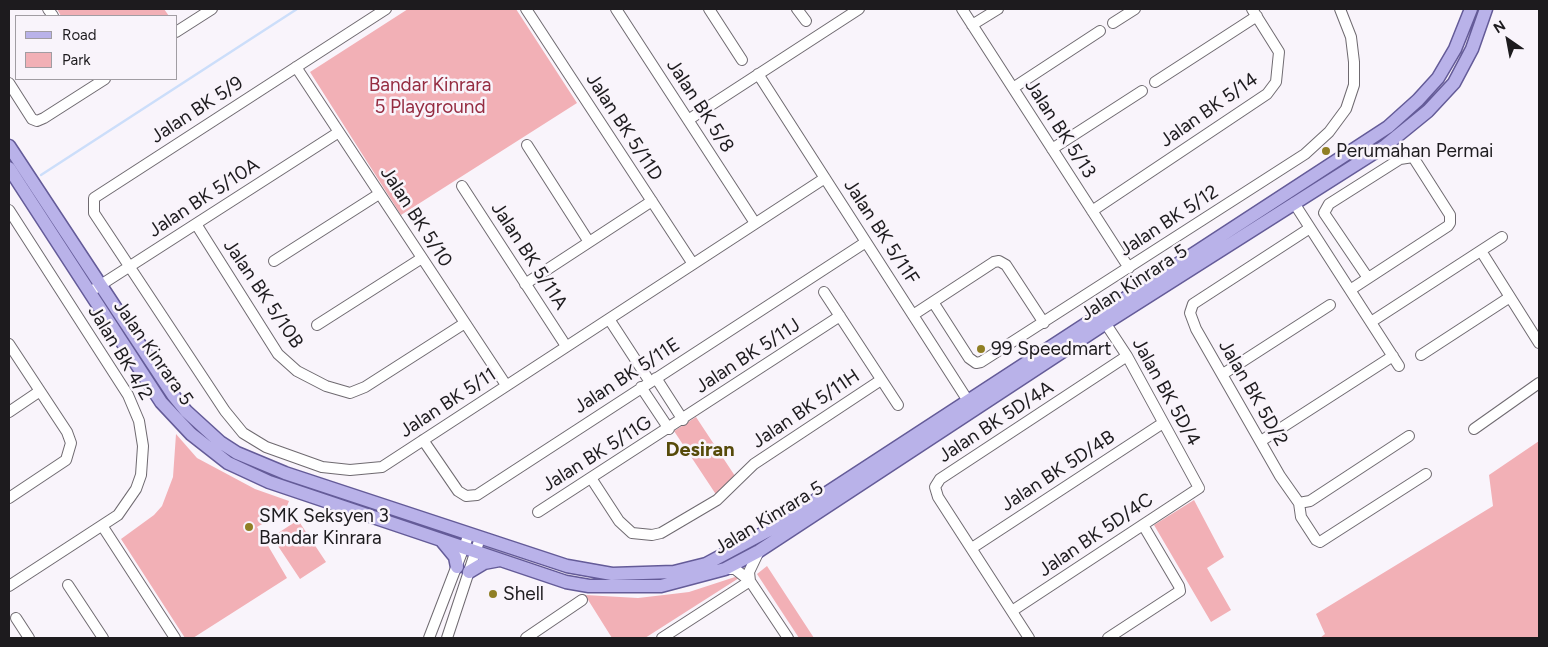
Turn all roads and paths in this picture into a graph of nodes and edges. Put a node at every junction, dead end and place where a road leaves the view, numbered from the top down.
1 (212, 9) edge
2 (386, 9) edge
3 (526, 9) edge
4 (616, 9) edge
5 (709, 9) edge
6 (797, 9) edge
7 (859, 9) edge
8 (962, 9) edge
9 (998, 9) edge
10 (1135, 9) edge
11 (1340, 9) edge
12 (1471, 9) edge
13 (1486, 9) edge
14 (1254, 12) edge
15 (806, 21) dead end
16 (1113, 23) dead end
17 (972, 25) junction
18 (178, 31) edge
19 (1100, 31) dead end
20 (742, 60) dead end
21 (296, 67) junction
22 (758, 74) junction
23 (98, 80) edge
24 (1155, 82) dead end
25 (9, 84) edge
26 (1013, 88) junction
27 (1142, 90) dead end
28 (688, 120) junction
29 (339, 132) junction
30 (527, 145) dead end
31 (10, 149) edge
32 (1052, 149) junction
33 (9, 168) edge
34 (825, 178) junction
35 (1303, 184) junction
36 (462, 186) dead end
37 (379, 194) junction
38 (652, 202) junction
39 (1294, 203) junction
40 (1268, 206) junction
41 (9, 210) edge
42 (1092, 210) junction
43 (755, 223) junction
44 (196, 224) junction
45 (1310, 228) junction
46 (1502, 238) dead end
47 (589, 242) junction
48 (866, 242) junction
49 (1480, 251) junction
50 (422, 258) junction
51 (274, 261) dead end
52 (693, 264) junction
53 (129, 267) junction
54 (1129, 268) junction
55 (1368, 278) junction
56 (102, 284) junction
57 (525, 284) junction
58 (1350, 290) junction
59 (824, 292) dead end
60 (88, 293) junction
61 (1510, 297) junction
62 (933, 302) junction
63 (1330, 305) dead end
64 (913, 315) junction
65 (840, 316) junction
66 (609, 319) junction
67 (1103, 319) junction
68 (1371, 322) junction
69 (465, 323) junction
70 (1044, 323) junction
71 (317, 325) dead end
72 (1539, 343) edge
73 (9, 344) edge
74 (566, 346) junction
75 (1421, 355) dead end
76 (1127, 356) junction
77 (1392, 356) junction
78 (1399, 366) dead end
79 (1223, 374) junction
80 (882, 380) junction
81 (649, 382) junction
82 (1539, 383) edge
83 (506, 385) junction
84 (40, 391) junction
85 (898, 405) dead end
86 (971, 406) junction
87 (9, 412) edge
88 (1163, 423) junction
89 (676, 424) junction
90 (1474, 429) dead end
91 (1409, 436) dead end
92 (423, 440) junction
93 (1261, 441) junction
94 (1426, 474) dead end
95 (591, 478) junction
96 (1199, 488) joint
97 (9, 498) edge
98 (1299, 503) junction
99 (538, 512) dead end
100 (1143, 525) junction
101 (103, 527) junction
102 (474, 536) junction
103 (440, 538) junction
104 (972, 548) junction
105 (470, 549) junction
106 (759, 551) junction
107 (500, 560) junction
108 (463, 569) junction
109 (725, 569) junction
110 (750, 581) junction
111 (68, 585) dead end
112 (9, 586) edge
113 (582, 600) dead end
114 (1012, 612) junction
115 (16, 618) dead end
116 (29, 638) edge
117 (103, 638) edge
118 (175, 638) edge
119 (429, 638) edge
120 (447, 638) edge
121 (526, 638) edge
122 (662, 638) edge
123 (788, 638) edge
124 (1028, 638) edge
125 (1108, 638) edge

1 - 18 street
2 - 21 street, Jalan BK 5/9
3 - 38 street, Jalan BK 5/11D
4 - 28 street, Jalan BK 5/8
5 - 20 street
6 - 15 street
7 - 22 street
8 - 17 street, Jalan BK 5/13
9 - 17 street
10 - 16 street
11 - 54 street, Jalan BK 5/12
12 - 35 main road, Jalan Kinrara 5
13 - 39 main road, Jalan Kinrara 5
14 - 24 street
14 - 42 street, Jalan BK 5/14
17 - 26 street, Jalan BK 5/13
19 - 26 street
21 - 29 street, Jalan BK 5/10
21 - 53 street, Jalan BK 5/9
22 - 28 street
22 - 34 street, Jalan BK 5/11F
23 - 25 street
26 - 32 street, Jalan BK 5/13
27 - 32 street
28 - 43 street, Jalan BK 5/8
29 - 37 street, Jalan BK 5/10
29 - 44 street, Jalan BK 5/10A
30 - 47 street
31 - 56 main road, Jalan Kinrara 5
32 - 42 street, Jalan BK 5/13
33 - 60 main road, Jalan Kinrara 5
34 - 43 street, Jalan BK 5/11
34 - 48 street, Jalan BK 5/11F
35 - 39 main road
35 - 40 main road, Jalan Kinrara 5
36 - 57 street, Jalan BK 5/11A
37 - 50 street, Jalan BK 5/10
37 - 51 street
38 - 47 street
38 - 52 street, Jalan BK 5/11D
39 - 40 main road
39 - 45 street
39 - 67 main road, Jalan Kinrara 5
40 - 67 main road, Jalan Kinrara 5
41 - 101 street, Jalan BK 4/2
42 - 54 street, Jalan BK 5/13
43 - 52 street, Jalan BK 5/11
44 - 53 street, Jalan BK 5/10A
44 - 69 street, Jalan BK 5/10B
45 - 58 street
45 - 79 street, Jalan BK 5D/2
46 - 49 street
47 - 57 street
48 - 64 street, Jalan BK 5/11F
48 - 81 street, Jalan BK 5/11E
49 - 61 street
49 - 68 street
50 - 69 street, Jalan BK 5/10
50 - 71 street
52 - 66 street, Jalan BK 5/11
53 - 56 street, Jalan BK 5/10A
53 - 92 street, Jalan BK 5/11
54 - 70 street, Jalan BK 5/12
55 - 55 street
55 - 58 street
56 - 60 street, Jalan BK 5/10A
56 - 102 main road, Jalan Kinrara 5
57 - 74 street, Jalan BK 5/11A
58 - 68 street
59 - 65 street
60 - 103 main road, Jalan Kinrara 5
61 - 72 street
61 - 75 street
62 - 64 street
62 - 70 street, Jalan BK 5/12
62 - 70 street
63 - 79 street
64 - 86 street, Jalan BK 5/11F
65 - 80 street
65 - 89 street, Jalan BK 5/11J
66 - 74 street, Jalan BK 5/11
66 - 81 street
67 - 76 street, Jalan BK 5D/4
67 - 86 main road, Jalan Kinrara 5
68 - 77 street
69 - 83 street, Jalan BK 5/10
73 - 84 street
74 - 83 street, Jalan BK 5/11
76 - 88 street, Jalan BK 5D/4
76 - 104 street, Jalan BK 5D/4A
77 - 78 street
77 - 93 street
79 - 93 street, Jalan BK 5D/2
80 - 85 street
80 - 95 street, Jalan BK 5/11H
81 - 89 street
81 - 89 street
81 - 92 street, Jalan BK 5/11E
82 - 90 street
83 - 92 street, Jalan BK 5/11
84 - 87 street
84 - 97 street
86 - 102 main road, Jalan Kinrara 5
86 - 106 main road, Jalan Kinrara 5
88 - 96 street, Jalan BK 5D/4
88 - 104 street, Jalan BK 5D/4B
89 - 95 street, Jalan BK 5/11G
91 - 98 street
93 - 98 street, Jalan BK 5D/2
94 - 98 street, Jalan BK 5D/2
95 - 99 street, Jalan BK 5/11G
96 - 100 street, Jalan BK 5D/4C
100 - 114 street, Jalan BK 5D/4C
100 - 125 street
101 - 112 street, Jalan BK 4/2
101 - 118 street
102 - 105 street
103 - 105 main road, Jalan Kinrara 5
103 - 108 main road
104 - 114 street, Jalan BK 5D/4A
105 - 107 main road, Jalan Kinrara 5
105 - 108 street
106 - 109 main road, Jalan Kinrara 5
106 - 110 street
107 - 108 main road
107 - 109 main road, Jalan Kinrara 5
108 - 119 street
108 - 120 street
109 - 110 street
110 - 122 street
110 - 123 street
111 - 117 street
113 - 121 street
114 - 124 street, Jalan BK 5D/4A
115 - 116 street

